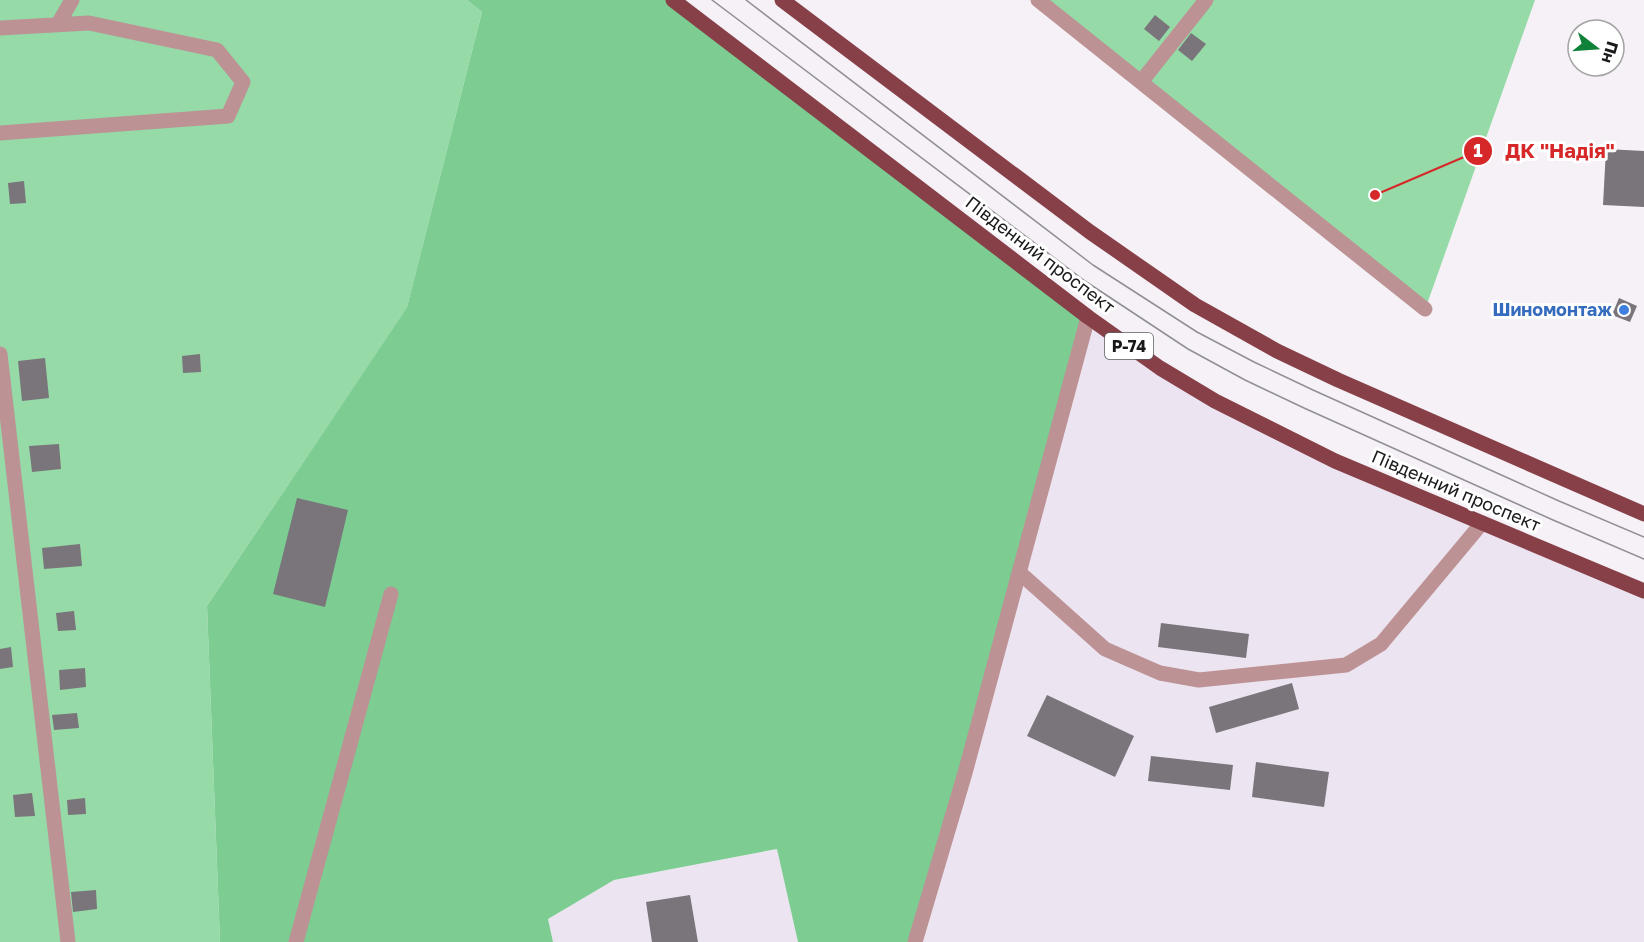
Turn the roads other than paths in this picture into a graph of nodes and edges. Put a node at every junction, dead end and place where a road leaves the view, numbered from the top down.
1 (72, 0) edge
2 (674, 0) edge
3 (782, 0) edge
4 (1038, 0) edge
5 (1206, 0) edge
6 (58, 24) junction
7 (0, 28) edge
8 (1141, 82) junction
9 (0, 133) edge
10 (1425, 309) dead end
11 (1088, 317) junction
12 (0, 354) edge
13 (1644, 514) edge
14 (1482, 523) junction
15 (1019, 572) junction
16 (1644, 591) edge
17 (391, 594) dead end
18 (68, 942) edge
19 (296, 942) edge
20 (915, 942) edge

1 - 6 lane
2 - 11 main road, Південний проспект / Р-74
3 - 13 main road
4 - 8 lane
5 - 8 lane
6 - 7 lane
6 - 9 lane
8 - 10 lane
11 - 14 main road, Південний проспект / Р-74
11 - 15 lane
12 - 18 lane
14 - 15 lane
14 - 16 main road, Південний проспект / Р-74
15 - 20 lane
17 - 19 lane

